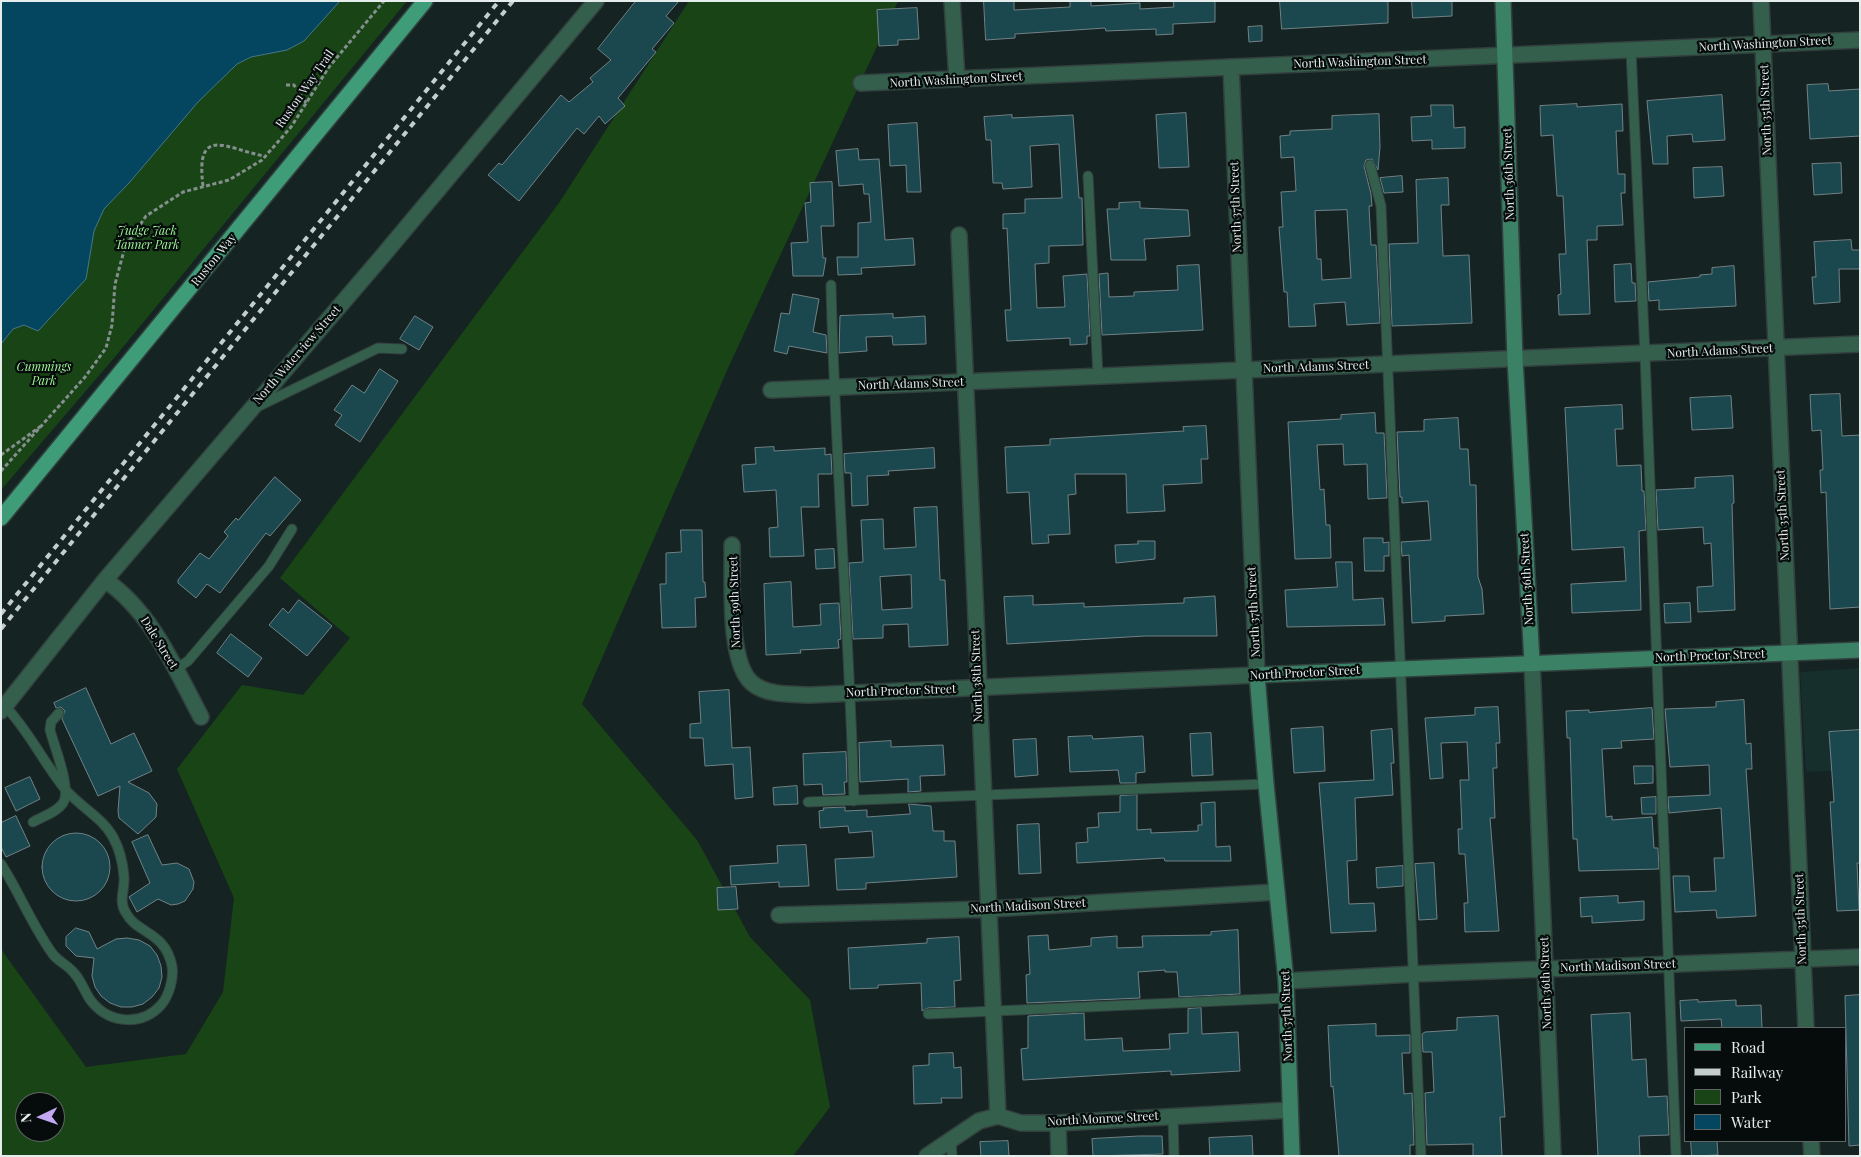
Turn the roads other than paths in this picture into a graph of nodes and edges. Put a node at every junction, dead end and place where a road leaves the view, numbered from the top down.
1 (425, 1) edge
2 (596, 1) edge
3 (952, 1) edge
4 (1502, 1) edge
5 (1760, 1) edge
6 (1860, 40) edge
7 (1763, 44) junction
8 (1631, 50) junction
9 (1506, 55) junction
10 (1231, 67) junction
11 (957, 79) junction
12 (861, 83) dead end
13 (1370, 165) dead end
14 (1088, 176) dead end
15 (959, 235) dead end
16 (831, 285) dead end
17 (1860, 344) edge
18 (1775, 348) junction
19 (402, 349) dead end
20 (1645, 355) junction
21 (1515, 359) junction
22 (1388, 364) junction
23 (1243, 370) junction
24 (1098, 376) junction
25 (965, 382) junction
26 (833, 388) junction
27 (772, 390) dead end
28 (248, 412) junction
29 (1, 518) edge
30 (292, 529) dead end
31 (732, 545) dead end
32 (105, 580) junction
33 (1860, 650) edge
34 (1790, 653) junction
35 (1657, 658) junction
36 (1532, 662) junction
37 (1400, 668) junction
38 (176, 669) junction
39 (1257, 675) junction
40 (753, 684) joint
41 (978, 688) junction
42 (851, 693) junction
43 (3, 706) edge
44 (59, 713) dead end
45 (201, 717) dead end
46 (1266, 784) junction
47 (66, 790) junction
48 (982, 796) junction
49 (854, 801) junction
50 (808, 802) dead end
51 (33, 822) dead end
52 (1, 864) edge
53 (1277, 892) junction
54 (989, 909) junction
55 (780, 915) dead end
56 (1860, 957) edge
57 (1802, 959) junction
58 (1668, 964) junction
59 (1545, 969) junction
60 (1413, 974) junction
61 (1286, 981) junction
62 (1287, 998) junction
63 (994, 1012) junction
64 (928, 1014) dead end
65 (1806, 1027) edge
66 (1290, 1110) junction
67 (1172, 1115) junction
68 (998, 1116) junction
69 (1058, 1123) junction
70 (951, 1139) junction
71 (1811, 1142) edge
72 (927, 1156) edge
73 (952, 1156) edge
74 (1060, 1156) edge
75 (1174, 1156) edge
76 (1292, 1156) edge
77 (1421, 1156) edge
78 (1553, 1156) edge
79 (1676, 1156) edge
80 (1812, 1156) edge

1 - 29 main road, Ruston Way
2 - 28 street, North Waterview Street
3 - 11 street
4 - 9 street, North 36th Street
5 - 7 street, North 35th Street
6 - 7 street, North Washington Street
7 - 8 street, North Washington Street
7 - 18 street, North 35th Street
8 - 9 street, North Washington Street
8 - 20 lane
9 - 10 street, North Washington Street
9 - 21 street, North 36th Street
10 - 11 street, North Washington Street
10 - 23 street, North 37th Street
11 - 12 street, North Washington Street
13 - 22 lane
14 - 24 lane
15 - 25 street, North 38th Street
16 - 26 lane
17 - 18 street, North Adams Street
18 - 20 street, North Adams Street
18 - 34 street, North 35th Street
19 - 28 lane
20 - 21 street, North Adams Street
20 - 35 lane
21 - 22 street, North Adams Street
21 - 36 street, North 36th Street
22 - 23 street, North Adams Street
22 - 37 lane
23 - 24 street, North Adams Street
23 - 39 street, North 37th Street
24 - 25 street, North Adams Street
25 - 26 street, North Adams Street
25 - 41 street, North 38th Street
26 - 27 street, North Adams Street
26 - 42 lane
28 - 32 street, North Waterview Street
30 - 38 lane
31 - 40 street, North 39th Street
32 - 38 street, Dale Street
32 - 43 street, North Waterview Street
33 - 34 street, North Proctor Street
34 - 35 street, North Proctor Street
34 - 57 street, North 35th Street
35 - 36 street, North Proctor Street
35 - 58 lane
36 - 37 street, North Proctor Street
36 - 59 street, North 36th Street
37 - 39 street, North Proctor Street
37 - 60 lane
38 - 45 street, Dale Street
39 - 41 street, North Proctor Street
39 - 46 street, North 37th Street
40 - 42 street, North Proctor Street
41 - 42 street, North Proctor Street
41 - 48 street, North 38th Street
42 - 49 lane
43 - 47 lane
44 - 47 lane
46 - 48 lane
46 - 53 street, North 37th Street
47 - 51 lane
47 - 52 lane
48 - 49 lane
48 - 54 street, North 38th Street
49 - 50 lane
53 - 54 street, North Madison Street
53 - 61 street, North 37th Street
54 - 55 street, North Madison Street
54 - 63 street, North 38th Street
56 - 57 street, North Madison Street
57 - 58 street, North Madison Street
57 - 65 street, North 35th Street
58 - 59 street, North Madison Street
58 - 79 lane
59 - 60 street, North Madison Street
59 - 78 street, North 36th Street
60 - 61 street, North Madison Street
60 - 77 lane
61 - 62 street, North 37th Street
62 - 63 lane
62 - 66 street, North 37th Street
63 - 64 lane
63 - 68 street, North 38th Street
66 - 67 street, North Monroe Street
66 - 76 street, North 37th Street
67 - 69 street, North Monroe Street
67 - 75 lane
68 - 69 street, North Monroe Street
68 - 70 street
69 - 74 street
70 - 72 street
70 - 73 lane
71 - 80 street

